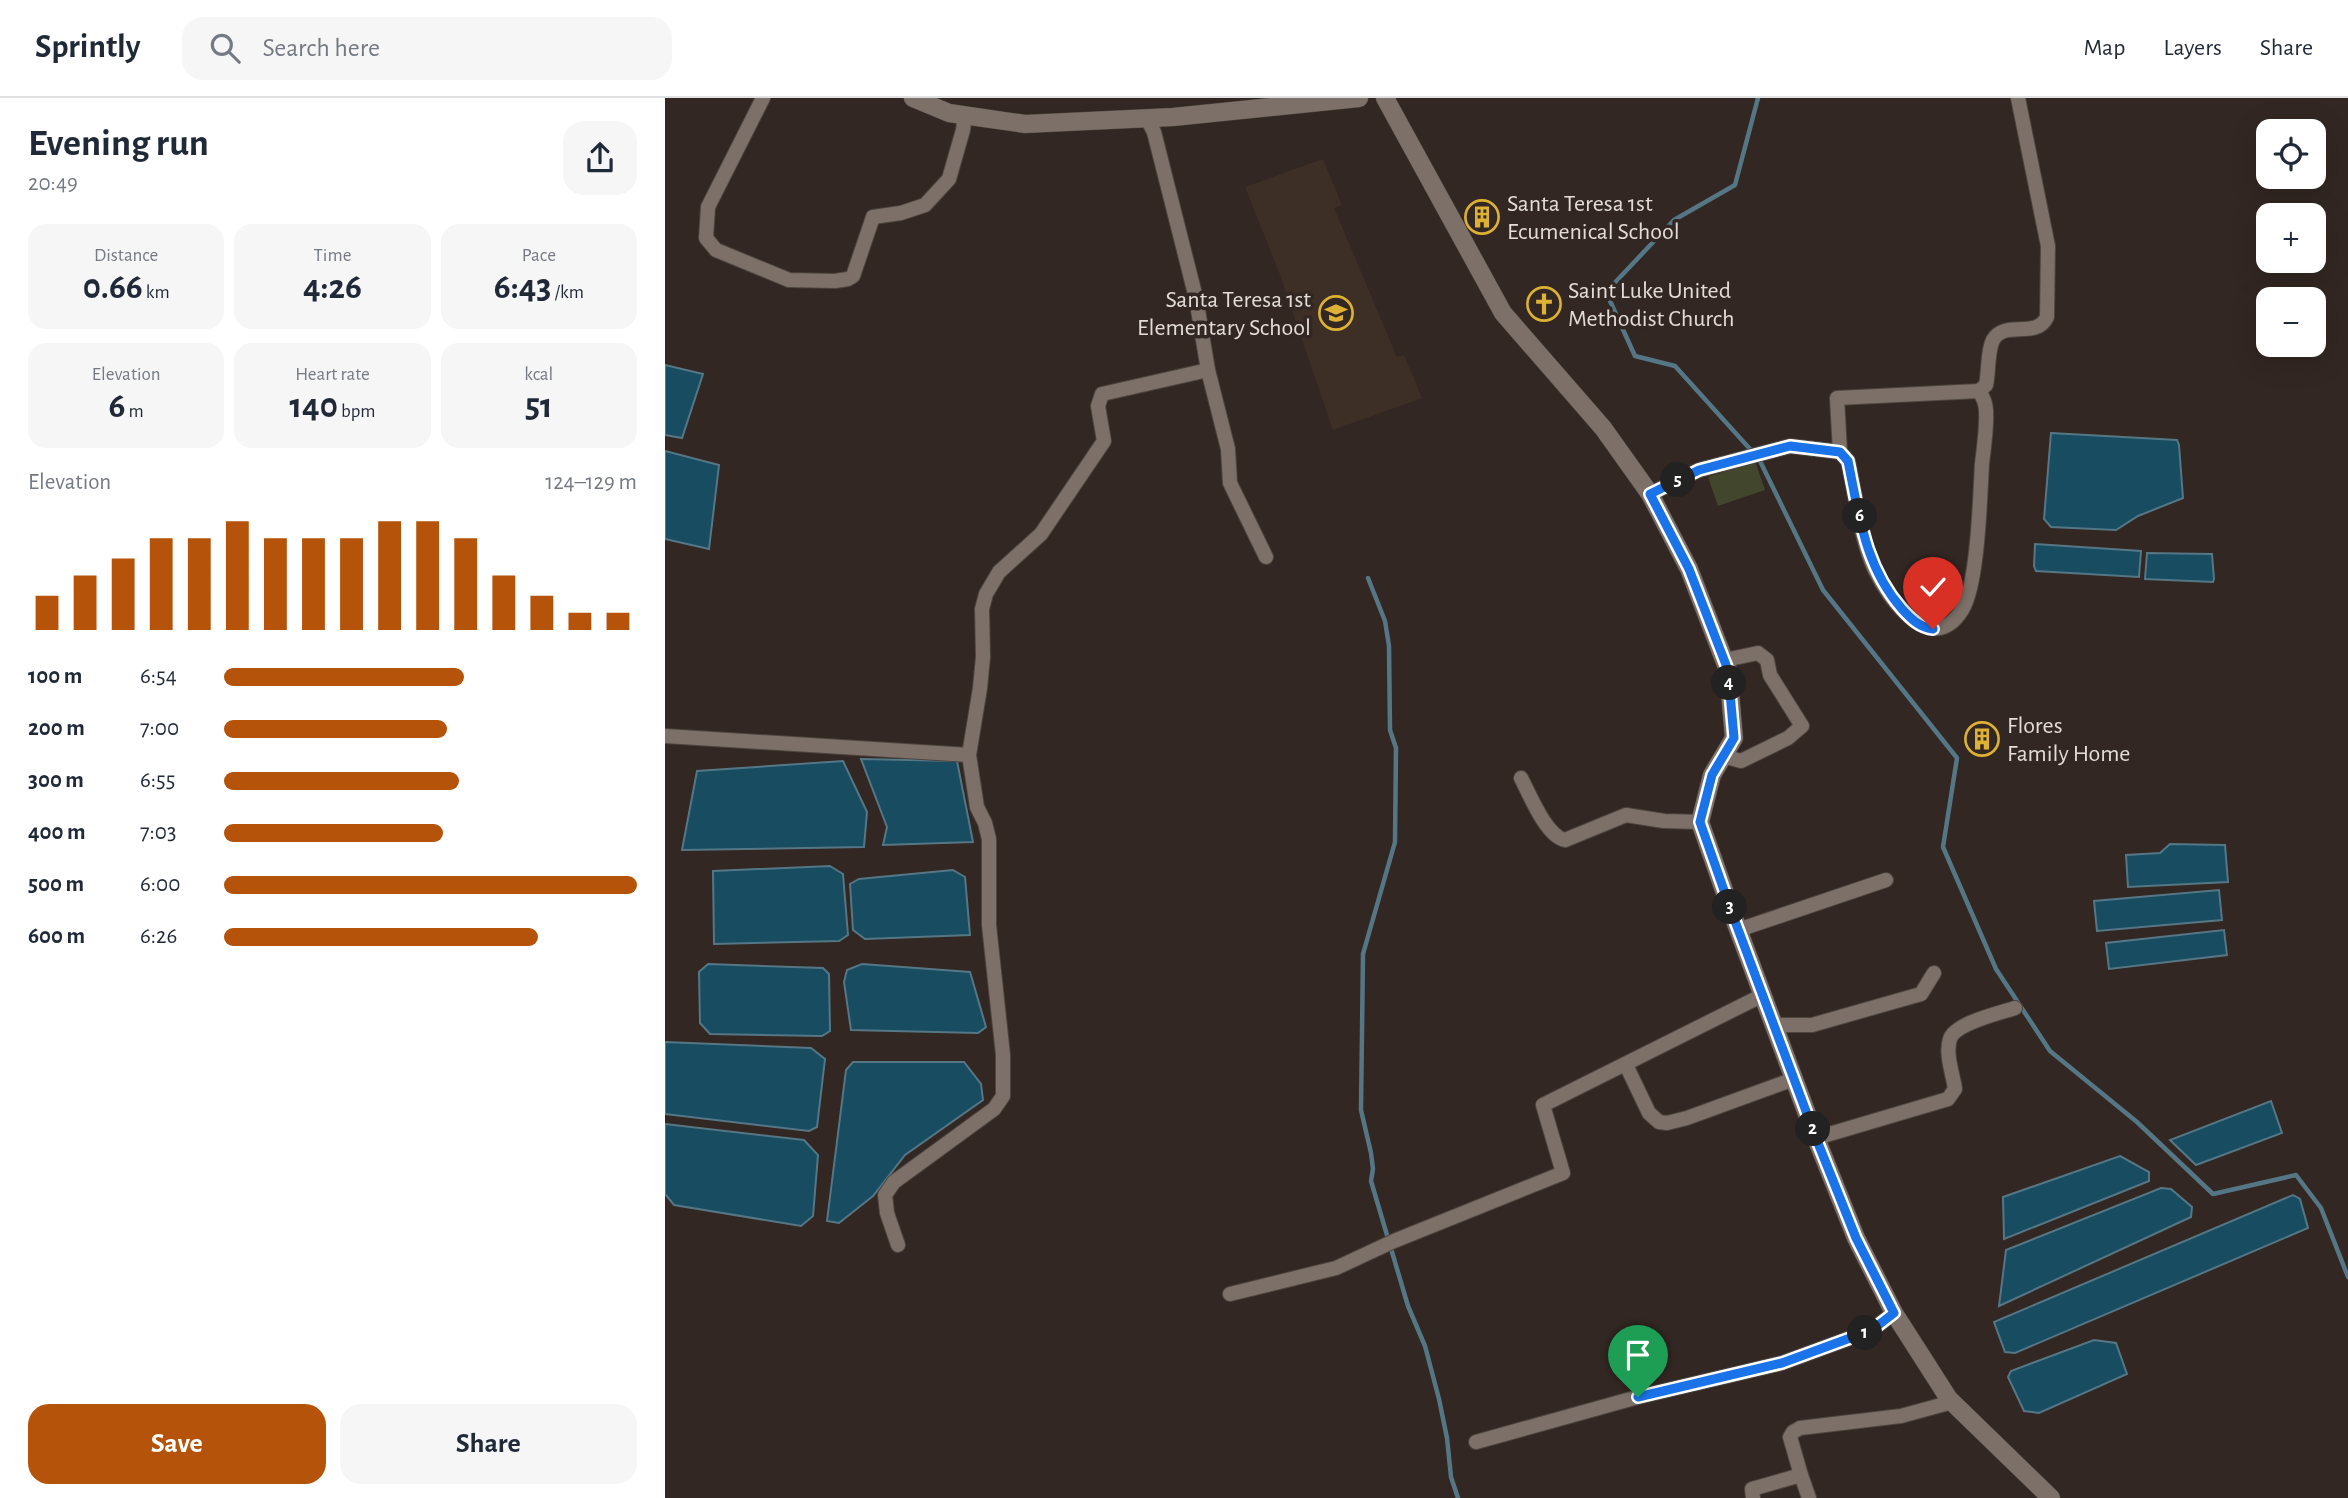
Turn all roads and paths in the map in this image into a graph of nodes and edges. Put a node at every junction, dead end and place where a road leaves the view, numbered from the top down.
1 (763, 98) edge
2 (913, 98) edge
3 (1359, 98) edge
4 (1385, 98) edge
5 (2018, 98) edge
6 (965, 114) junction
7 (1146, 117) junction
8 (1208, 370) junction
9 (1979, 391) junction
10 (1840, 452) junction
11 (1650, 494) junction
12 (1266, 557) dead end
13 (1725, 660) junction
14 (665, 736) edge
15 (969, 755) junction
16 (1723, 755) junction
17 (1521, 778) dead end
18 (1700, 822) junction
19 (1886, 880) dead end
20 (1738, 930) junction
21 (1934, 973) dead end
22 (1763, 995) junction
23 (2015, 1008) dead end
24 (1774, 1025) junction
25 (1626, 1065) junction
26 (1794, 1079) junction
27 (1816, 1138) junction
28 (898, 1245) dead end
29 (1230, 1294) dead end
30 (1894, 1313) junction
31 (1949, 1399) junction
32 (1476, 1442) dead end
33 (1801, 1475) junction
34 (2048, 1497) edge
35 (1753, 1498) edge
36 (1809, 1498) edge

1 - 6 street
2 - 6 street
3 - 7 street
4 - 11 street
5 - 9 street
6 - 7 street
7 - 8 street
8 - 12 street
8 - 15 street
9 - 10 street
9 - 10 street
10 - 11 street
11 - 13 street
13 - 16 street
13 - 16 street
14 - 15 street
15 - 28 street
16 - 18 street
17 - 18 street
18 - 20 street
19 - 20 street
20 - 22 street
21 - 24 street
22 - 24 street
22 - 25 street
23 - 27 street
24 - 26 street
25 - 26 street
25 - 29 street
26 - 27 street
27 - 30 street
30 - 31 street
30 - 32 street
31 - 33 street
31 - 34 street
33 - 35 street
33 - 36 street

